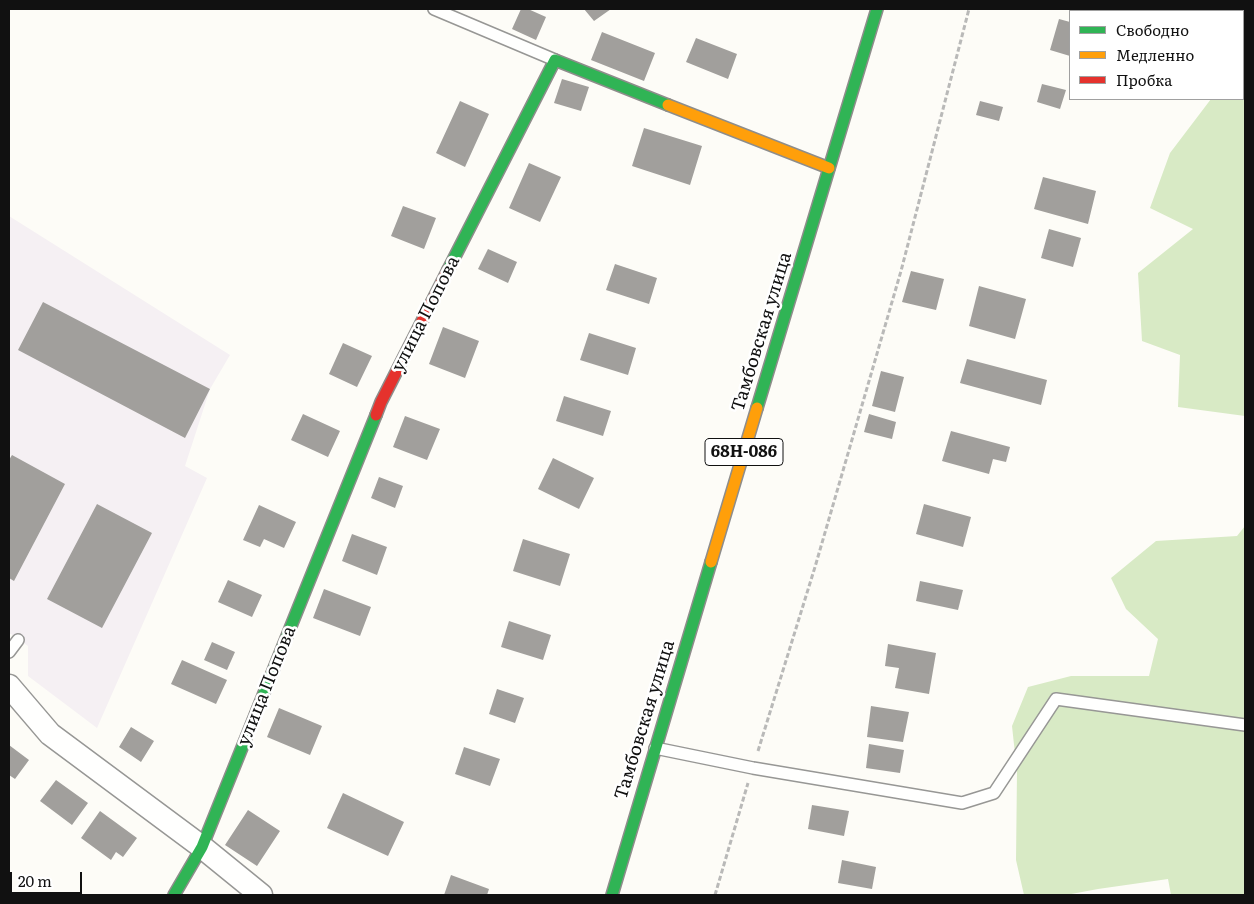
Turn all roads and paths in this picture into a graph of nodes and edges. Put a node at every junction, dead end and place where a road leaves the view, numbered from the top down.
1 (434, 9) edge
2 (877, 9) edge
3 (969, 9) edge
4 (556, 60) junction
5 (829, 168) junction
6 (18, 640) dead end
7 (9, 652) edge
8 (9, 686) edge
9 (1245, 725) edge
10 (655, 748) junction
11 (753, 768) junction
12 (202, 847) junction
13 (174, 895) edge
14 (261, 895) edge
15 (612, 895) edge
16 (715, 895) edge

1 - 4 lane
2 - 5 street, Тамбовская улица / 68Н-086
3 - 11 path
4 - 5 street
4 - 12 street, улица Попова
5 - 10 street, Тамбовская улица / 68Н-086
6 - 7 lane
8 - 12 street
9 - 11 lane
10 - 11 lane
10 - 15 street, Тамбовская улица / 68Н-086
11 - 16 path
12 - 13 street, улица Попова
12 - 14 street

